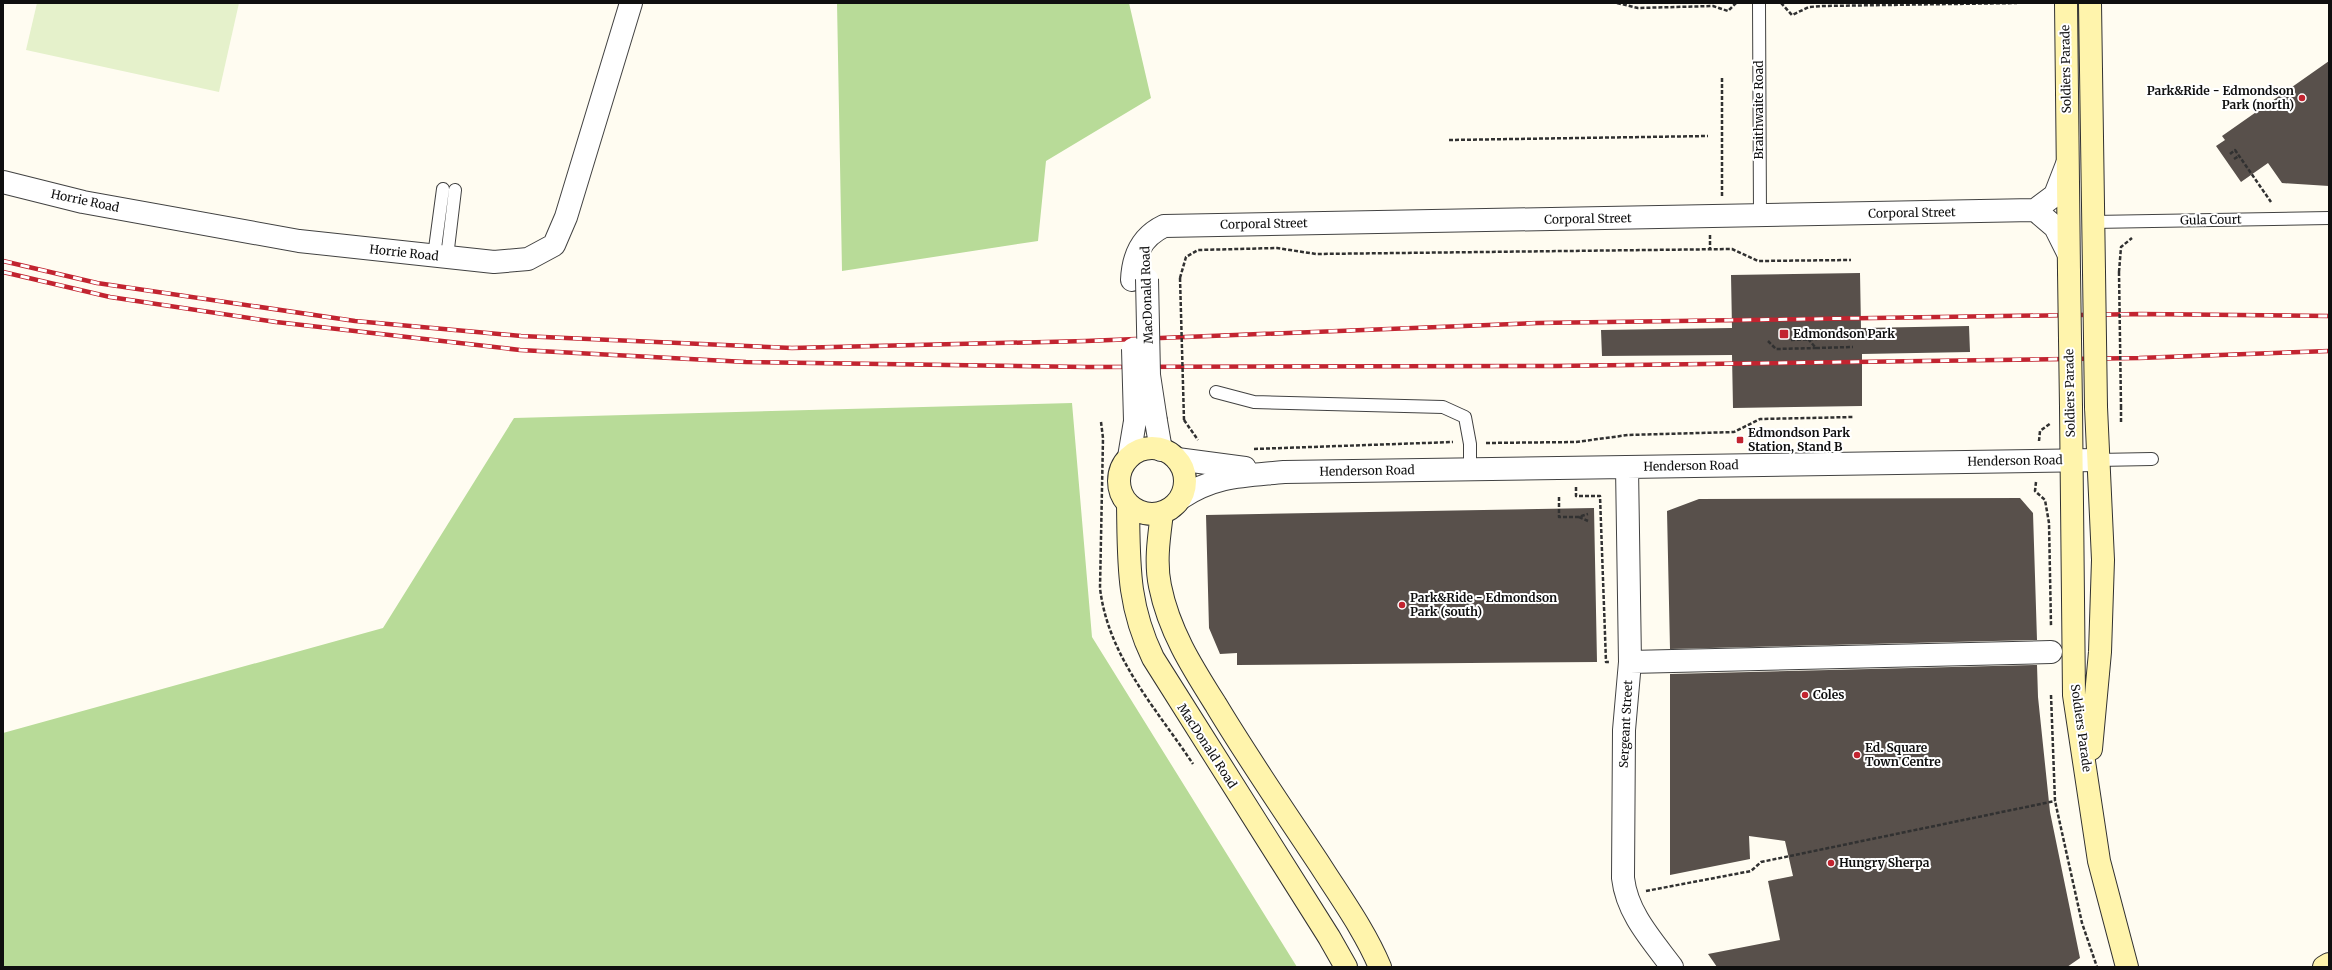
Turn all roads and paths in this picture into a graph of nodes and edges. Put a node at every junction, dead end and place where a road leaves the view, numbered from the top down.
1 (631, 3) edge
2 (1617, 3) edge
3 (1736, 3) edge
4 (1759, 3) edge
5 (1781, 3) edge
6 (2017, 3) edge
7 (2066, 3) edge
8 (2090, 3) edge
9 (1722, 78) dead end
10 (1708, 136) dead end
11 (1449, 140) dead end
12 (2230, 154) dead end
13 (2239, 156) junction
14 (2234, 159) dead end
15 (2067, 164) junction
16 (3, 182) edge
17 (449, 189) dead end
18 (2271, 202) dead end
19 (2035, 210) junction
20 (1760, 216) junction
21 (1710, 217) junction
22 (2329, 218) edge
23 (2093, 222) junction
24 (1145, 240) joint
25 (1710, 249) junction
26 (440, 256) junction
27 (1851, 260) dead end
28 (2068, 263) junction
29 (2119, 272) dead end
30 (1817, 339) dead end
31 (1791, 340) dead end
32 (1808, 340) junction
33 (1768, 341) dead end
34 (1853, 347) dead end
35 (1816, 348) junction
36 (1216, 392) dead end
37 (1854, 417) dead end
38 (1145, 421) junction
39 (2121, 422) dead end
40 (1201, 443) dead end
41 (1470, 444) junction
42 (1251, 449) dead end
43 (1169, 454) junction
44 (1129, 457) junction
45 (2152, 459) dead end
46 (2097, 460) junction
47 (2071, 461) junction
48 (1627, 467) junction
49 (1470, 470) junction
50 (1284, 472) junction
51 (1600, 496) dead end
52 (1558, 497) dead end
53 (1181, 498) junction
54 (1128, 505) junction
55 (1162, 513) junction
56 (1588, 514) dead end
57 (1578, 517) junction
58 (1588, 521) dead end
59 (2051, 652) dead end
60 (1630, 662) junction
61 (2088, 782) junction
62 (2055, 801) dead end
63 (1626, 896) junction
64 (2329, 964) edge
65 (2128, 965) edge
66 (1346, 967) edge
67 (1380, 967) edge
68 (1672, 967) edge
69 (2324, 967) edge

1 - 26 street, Horrie Road
2 - 3 path
4 - 20 lane, Braithwaite Road
5 - 6 path
7 - 15 main road, Soldiers Parade
8 - 23 main road, Soldiers Parade
9 - 21 path
10 - 11 path
12 - 13 path
13 - 14 path
13 - 18 path
15 - 19 street
15 - 28 main road, Soldiers Parade
16 - 26 street, Horrie Road
17 - 26 lane
19 - 20 street, Corporal Street
19 - 28 street
20 - 21 street, Corporal Street
21 - 24 street, Corporal Street
21 - 25 path
22 - 23 lane, Gula Court
23 - 46 main road, Soldiers Parade, bridge
24 - 38 street, MacDonald Road, bridge
25 - 27 path
25 - 40 path, bridge
28 - 47 main road, Soldiers Parade, bridge
29 - 39 path, bridge
30 - 32 path
31 - 32 path
32 - 35 path
33 - 35 path
34 - 35 path
36 - 41 lane
37 - 41 path
38 - 43 street, MacDonald Road
38 - 44 street, MacDonald Road
41 - 42 path
41 - 49 lane
43 - 44 main road
43 - 50 street, Henderson Road
43 - 53 main road
44 - 54 main road
45 - 46 lane
46 - 47 street, Henderson Road
46 - 61 main road, Soldiers Parade
47 - 48 street, Henderson Road
47 - 61 main road, Soldiers Parade
48 - 49 street, Henderson Road
48 - 60 street, Sergeant Street
49 - 50 street, Henderson Road
50 - 53 street, Henderson Road
51 - 60 path
52 - 57 path
53 - 55 main road
54 - 55 main road
54 - 66 main road, MacDonald Road
55 - 67 main road
56 - 57 path
57 - 58 path
59 - 60 street
60 - 63 street, Sergeant Street
61 - 65 main road, Soldiers Parade
62 - 63 path
63 - 68 street, Sergeant Street
64 - 69 main road

